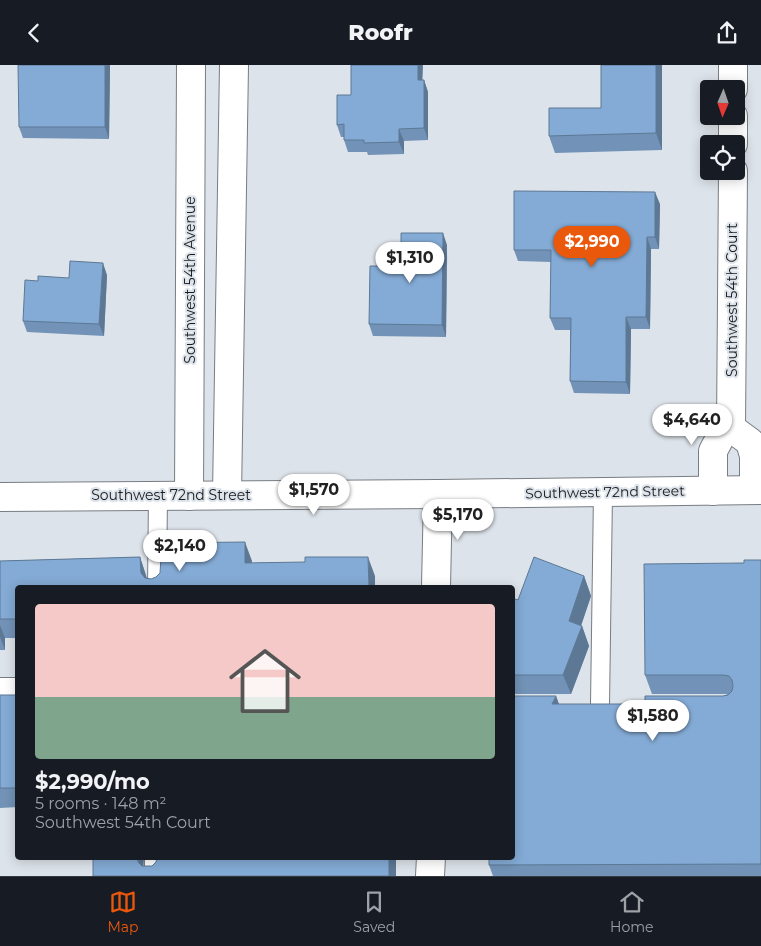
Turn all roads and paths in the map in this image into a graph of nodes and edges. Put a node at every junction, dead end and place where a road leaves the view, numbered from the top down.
1 (191, 65) edge
2 (234, 65) edge
3 (733, 65) edge
4 (733, 80) edge
5 (733, 180) edge
6 (731, 428) junction
7 (758, 490) edge
8 (713, 491) junction
9 (604, 492) junction
10 (438, 494) junction
11 (158, 495) junction
12 (227, 495) junction
13 (188, 496) junction
14 (0, 497) edge
15 (157, 585) edge
16 (436, 585) edge
17 (0, 687) edge
18 (15, 687) edge
19 (580, 705) edge
20 (600, 705) junction
21 (618, 705) edge
22 (154, 860) edge
23 (431, 860) edge
24 (154, 876) edge
25 (430, 876) edge

1 - 13 street, Southwest 54th Avenue
2 - 12 street
3 - 4 street
5 - 6 street, Southwest 54th Court
6 - 7 street
6 - 8 street
7 - 8 street, Southwest 72nd Street
8 - 9 street, Southwest 72nd Street
9 - 10 street, Southwest 72nd Street
9 - 20 lane
10 - 12 street, Southwest 72nd Street
10 - 16 street
11 - 13 street, Southwest 72nd Street
11 - 14 street, Southwest 72nd Street
11 - 15 lane
12 - 13 street, Southwest 72nd Street
17 - 18 lane
19 - 20 lane
20 - 21 lane
22 - 24 lane
23 - 25 street

